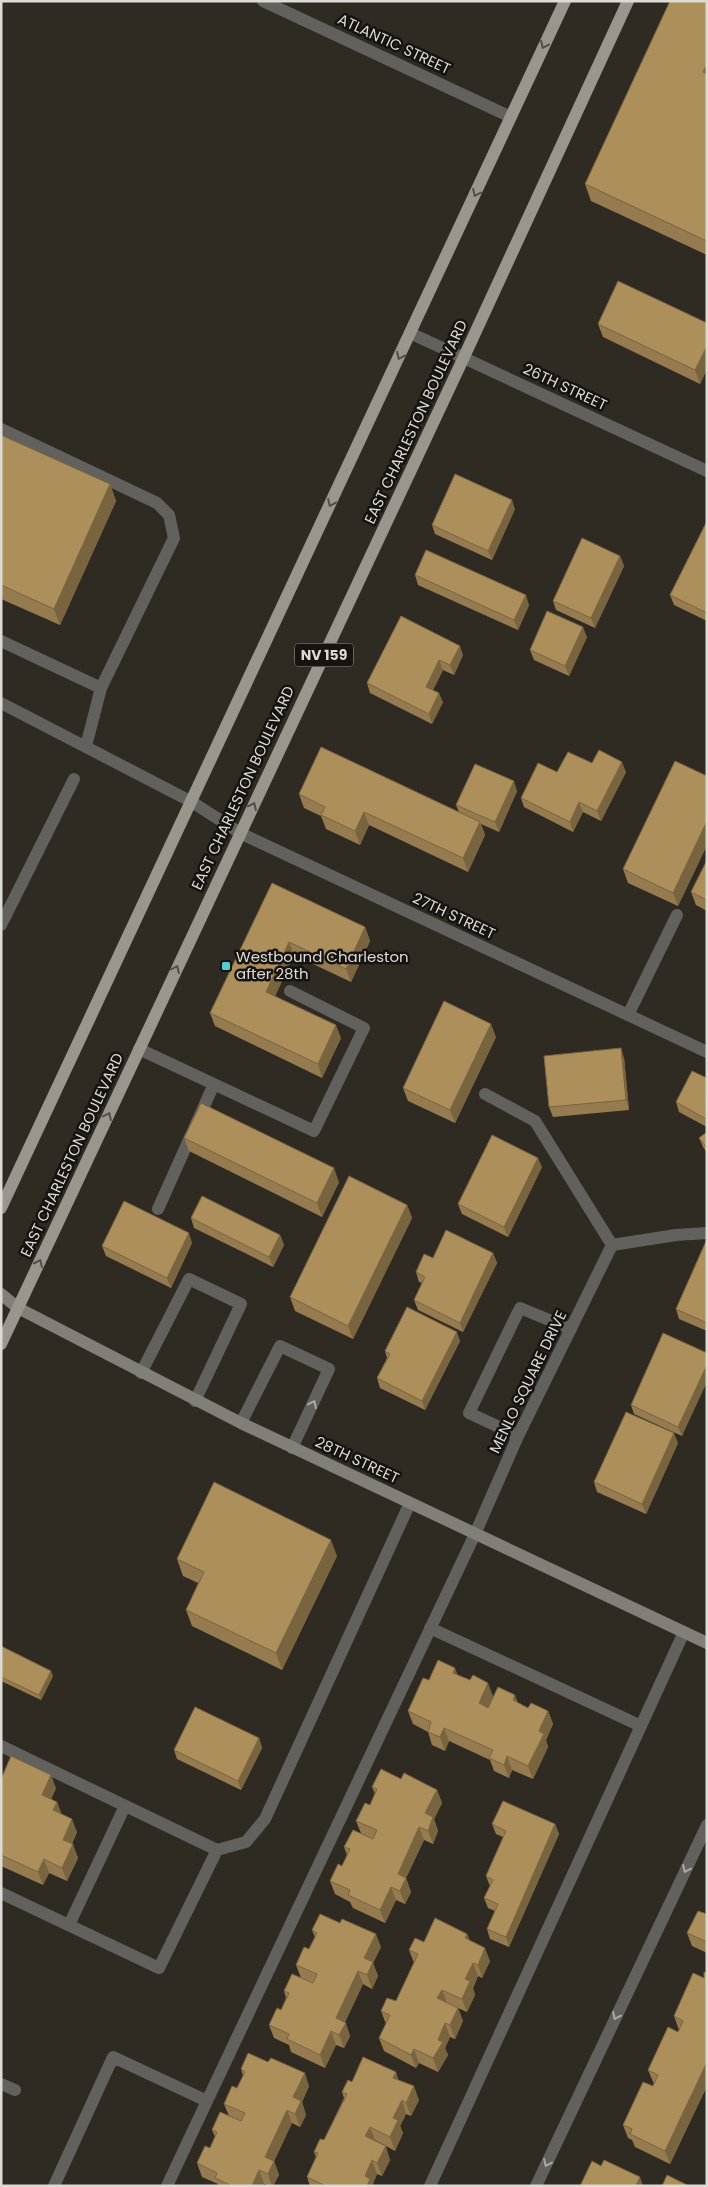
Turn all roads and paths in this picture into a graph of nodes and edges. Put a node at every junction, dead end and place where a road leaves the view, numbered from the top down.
1 (264, 1) edge
2 (565, 1) edge
3 (628, 1) edge
4 (511, 117) junction
5 (410, 332) junction
6 (464, 358) junction
7 (1, 429) edge
8 (707, 471) edge
9 (1, 641) edge
10 (101, 688) junction
11 (1, 703) edge
12 (86, 746) junction
13 (74, 779) dead end
14 (192, 802) junction
15 (240, 833) junction
16 (677, 915) dead end
17 (1, 925) edge
18 (290, 991) dead end
19 (628, 1015) junction
20 (139, 1049) junction
21 (707, 1052) edge
22 (214, 1084) junction
23 (485, 1094) dead end
24 (1, 1208) edge
25 (158, 1209) dead end
26 (707, 1233) edge
27 (612, 1245) junction
28 (1, 1294) edge
29 (18, 1308) junction
30 (571, 1329) junction
31 (1, 1344) edge
32 (141, 1373) junction
33 (195, 1400) junction
34 (242, 1424) junction
35 (518, 1436) junction
36 (292, 1448) junction
37 (410, 1503) junction
38 (475, 1534) junction
39 (430, 1628) junction
40 (684, 1632) junction
41 (707, 1643) edge
42 (641, 1726) junction
43 (1, 1746) edge
44 (125, 1806) junction
45 (707, 1825) edge
46 (217, 1850) junction
47 (1, 1893) edge
48 (68, 1925) junction
49 (1, 2084) edge
50 (15, 2090) dead end
51 (207, 2101) junction
52 (54, 2186) edge
53 (167, 2186) edge
54 (430, 2186) edge
55 (536, 2186) edge

1 - 4 street, ATLANTIC STREET
2 -> 4 main road
3 - 6 main road, EAST CHARLESTON BOULEVARD / NV 159
4 -> 5 main road
5 - 6 street, 26TH STREET
5 -> 14 main road
6 - 8 street, 26TH STREET
15 -> 6 main road, EAST CHARLESTON BOULEVARD / NV 159
7 - 10 street
9 - 10 street
10 - 12 street
11 - 12 street, 27TH STREET
12 - 14 street, 27TH STREET
13 - 17 street
14 - 15 street, 27TH STREET
14 - 24 main road
15 - 19 street, 27TH STREET
20 -> 15 main road, EAST CHARLESTON BOULEVARD / NV 159
16 - 19 street
18 - 22 street
19 - 21 street, 27TH STREET
20 - 22 street
29 -> 20 main road, EAST CHARLESTON BOULEVARD / NV 159
22 - 25 street
23 - 27 street
26 - 27 street
27 - 30 street, MENLO SQUARE DRIVE
28 - 29 street, 28TH STREET
29 - 31 main road, EAST CHARLESTON BOULEVARD / NV 159
29 - 32 street, 28TH STREET
30 - 35 street, MENLO SQUARE DRIVE
30 - 35 street
32 - 33 street, 28TH STREET
32 - 33 street
33 - 34 street, 28TH STREET
34 - 36 street, 28TH STREET
36 -> 34 street
35 - 38 street, MENLO SQUARE DRIVE
36 - 37 street, 28TH STREET
37 - 38 street, 28TH STREET
37 - 46 street
38 - 39 street, MENLO SQUARE DRIVE
38 - 40 street, 28TH STREET
39 - 42 street
39 - 51 street, MENLO SQUARE DRIVE
40 - 41 street, 28TH STREET
40 - 42 street
42 - 54 street
43 - 44 street
44 - 46 street
44 - 48 street
45 -> 55 street
46 - 48 street
47 - 48 street
49 - 50 street
51 - 52 street
51 - 53 street, MENLO SQUARE DRIVE

